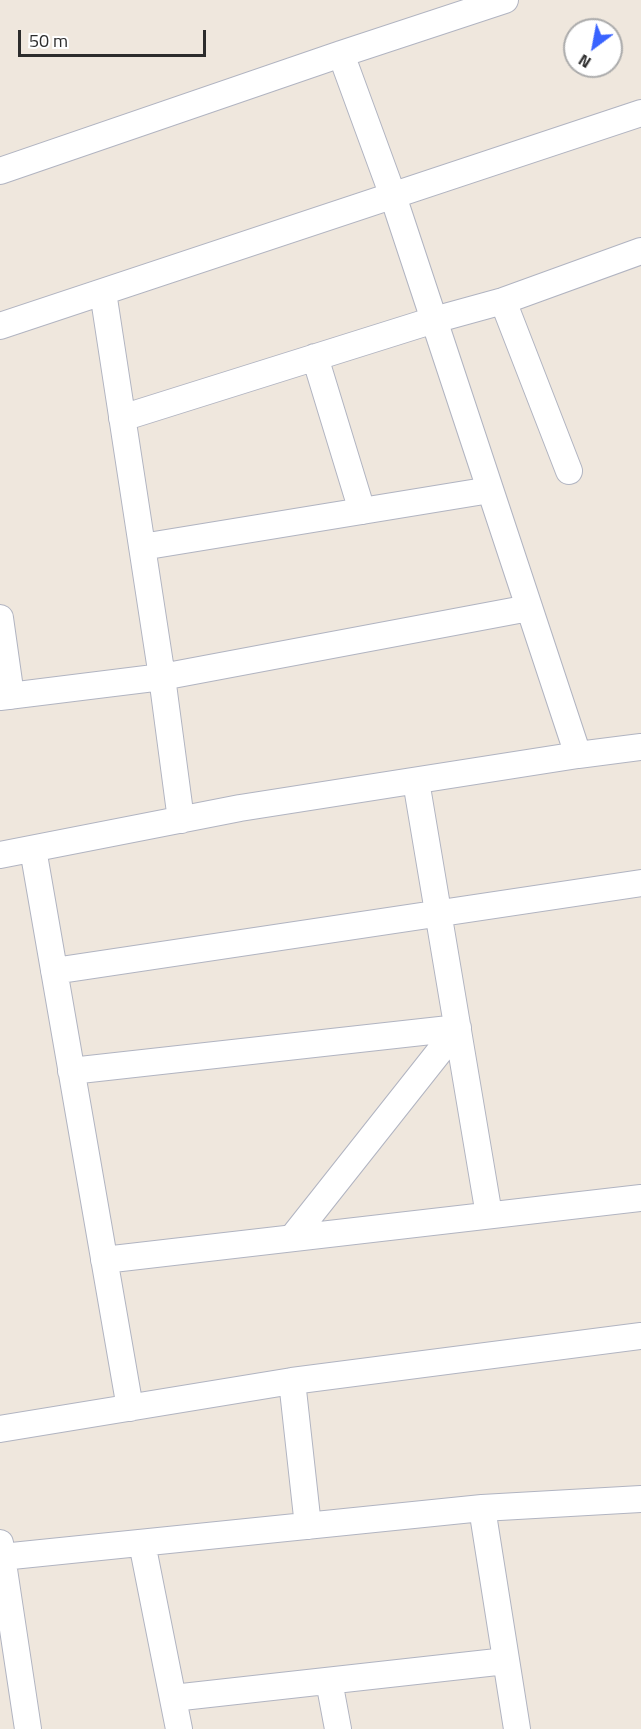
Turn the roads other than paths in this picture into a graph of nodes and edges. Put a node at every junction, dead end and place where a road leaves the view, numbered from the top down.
1 (505, 0) edge
2 (341, 54) junction
3 (641, 113) edge
4 (0, 171) edge
5 (393, 196) junction
6 (641, 251) edge
7 (103, 292) junction
8 (502, 301) junction
9 (434, 320) junction
10 (0, 326) edge
11 (315, 357) junction
12 (122, 418) junction
13 (569, 471) dead end
14 (490, 490) junction
15 (362, 511) junction
16 (142, 547) junction
17 (529, 608) junction
18 (0, 618) edge
19 (162, 677) junction
20 (5, 696) edge
21 (641, 747) edge
22 (578, 755) junction
23 (416, 780) junction
24 (181, 820) junction
25 (33, 849) junction
26 (0, 855) edge
27 (641, 883) edge
28 (439, 913) junction
29 (54, 971) junction
30 (458, 1028) junction
31 (71, 1071) junction
32 (641, 1198) edge
33 (489, 1215) junction
34 (292, 1238) junction
35 (104, 1260) junction
36 (641, 1336) edge
37 (292, 1381) junction
38 (130, 1408) junction
39 (0, 1429) edge
40 (641, 1499) edge
41 (482, 1508) junction
42 (309, 1526) junction
43 (142, 1543) junction
44 (1, 1550) edge
45 (506, 1661) junction
46 (329, 1681) junction
47 (173, 1698) junction
48 (27, 1729) edge
49 (179, 1729) edge
50 (338, 1729) edge
51 (517, 1729) edge

1 - 2 street
2 - 4 street
2 - 5 street
3 - 5 street
5 - 7 street
5 - 9 street
6 - 8 street
7 - 10 street
7 - 12 street
8 - 9 street
8 - 13 street
9 - 11 street
9 - 14 street
11 - 12 street
11 - 15 street
12 - 16 street
14 - 15 street
14 - 17 street
15 - 16 street
16 - 19 street
17 - 19 street
17 - 22 street
18 - 20 street
19 - 20 street
19 - 24 street
21 - 22 street
22 - 23 street
23 - 24 street
23 - 28 street
24 - 25 street
25 - 26 street
25 - 29 street
27 - 28 street
28 - 29 street
28 - 30 street
29 - 31 street
30 - 31 street
30 - 33 street
30 - 34 street
31 - 35 street
32 - 33 street
33 - 34 street
34 - 35 street
35 - 38 street
36 - 37 street
37 - 38 street
37 - 42 street
38 - 39 street
40 - 41 street
41 - 42 street
41 - 45 street
42 - 43 street
43 - 44 street
43 - 47 street
44 - 48 street
45 - 46 street
45 - 51 street
46 - 47 street
46 - 50 street
47 - 49 street

